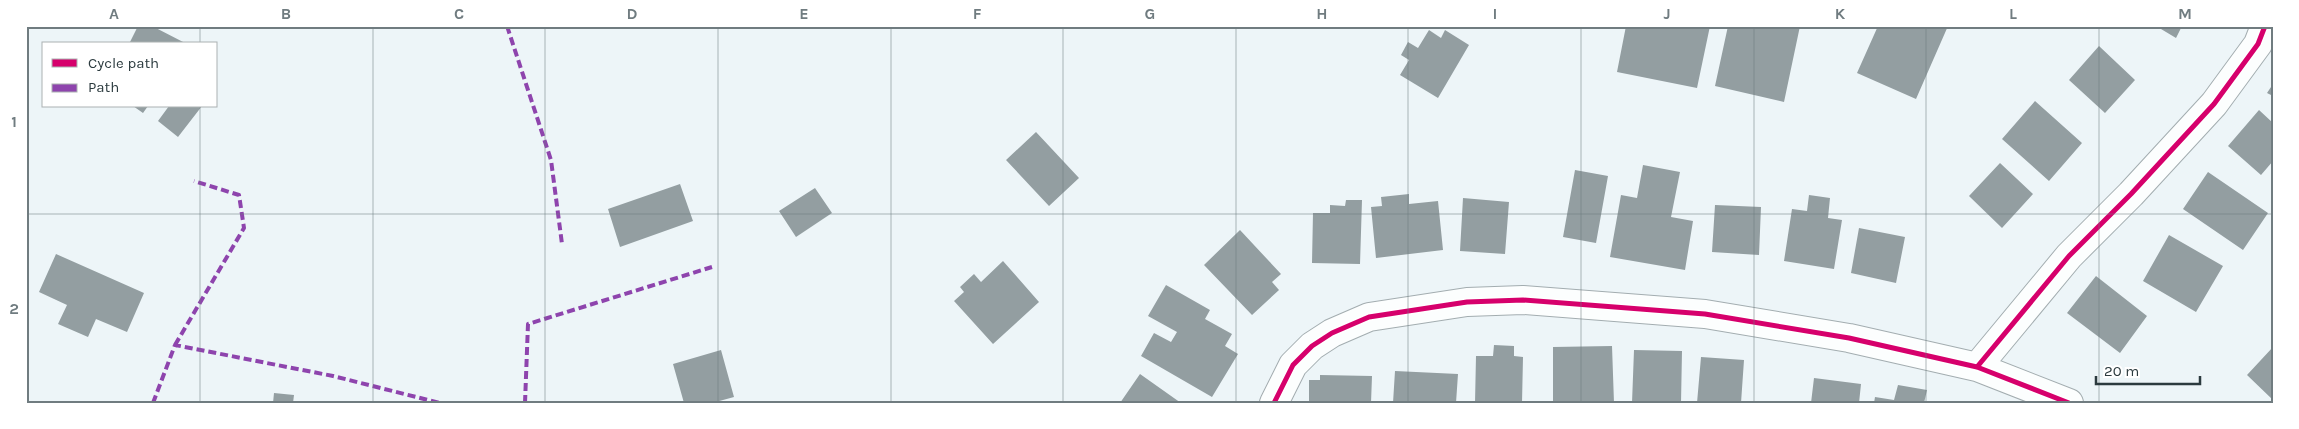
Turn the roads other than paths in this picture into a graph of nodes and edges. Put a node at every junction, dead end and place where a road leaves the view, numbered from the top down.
1 (2266, 26) edge
2 (1977, 367) junction
3 (1274, 403) edge
4 (2069, 403) edge

1 - 2 street
2 - 3 street
2 - 4 street

